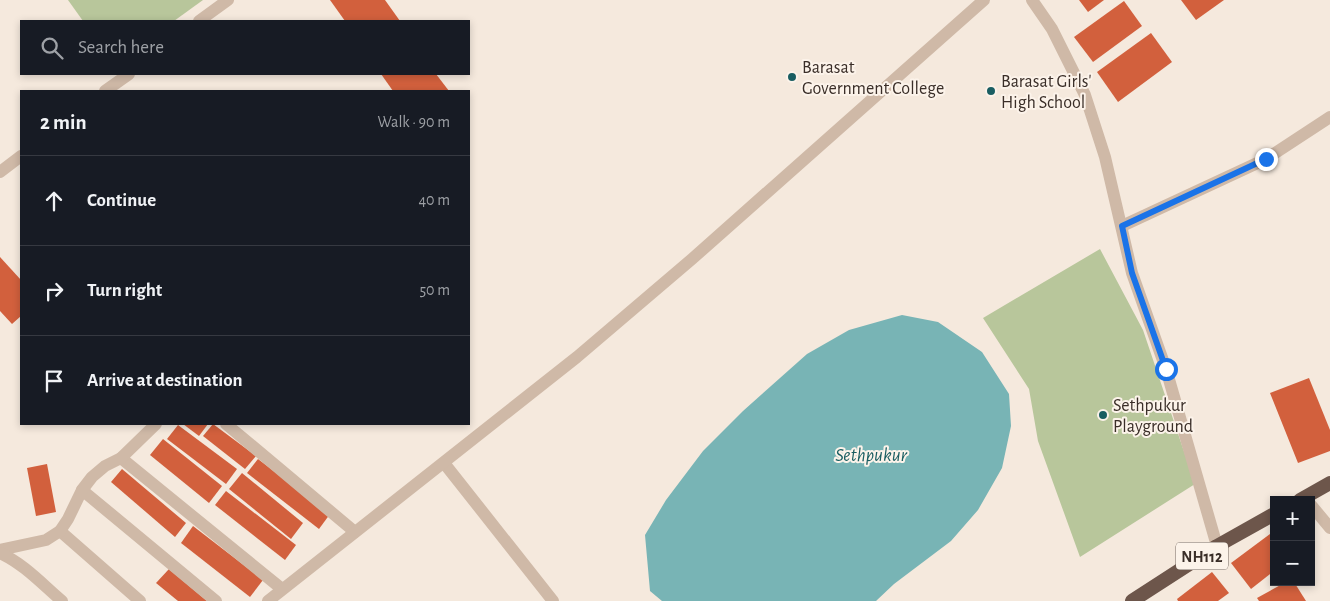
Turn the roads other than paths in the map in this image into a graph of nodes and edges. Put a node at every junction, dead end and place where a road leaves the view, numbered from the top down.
1 (228, 0) edge
2 (984, 0) edge
3 (1032, 0) edge
4 (200, 20) edge
5 (128, 75) edge
6 (106, 90) edge
7 (1330, 117) edge
8 (20, 157) edge
9 (0, 172) edge
10 (1122, 226) junction
11 (155, 425) edge
12 (227, 425) edge
13 (122, 458) junction
14 (444, 462) junction
15 (1330, 483) edge
16 (82, 490) junction
17 (1312, 496) edge
18 (1315, 510) edge
19 (1270, 516) edge
20 (1330, 528) edge
21 (60, 531) junction
22 (355, 532) junction
23 (1217, 546) junction
24 (0, 551) edge
25 (282, 589) junction
26 (62, 601) edge
27 (140, 601) edge
28 (216, 601) edge
29 (268, 601) edge
30 (553, 601) edge
31 (1132, 601) edge

1 - 4 street
2 - 14 street
3 - 10 street
5 - 6 street
7 - 10 street
8 - 9 street
10 - 23 street
11 - 13 street
12 - 22 street
13 - 16 street
13 - 25 street
14 - 22 street
14 - 30 street
15 - 17 highway
16 - 21 street
16 - 28 street
18 - 20 street
19 - 23 highway, NH112
21 - 24 street
21 - 27 street
22 - 25 street
23 - 31 highway, NH112
24 - 26 street
25 - 29 street

